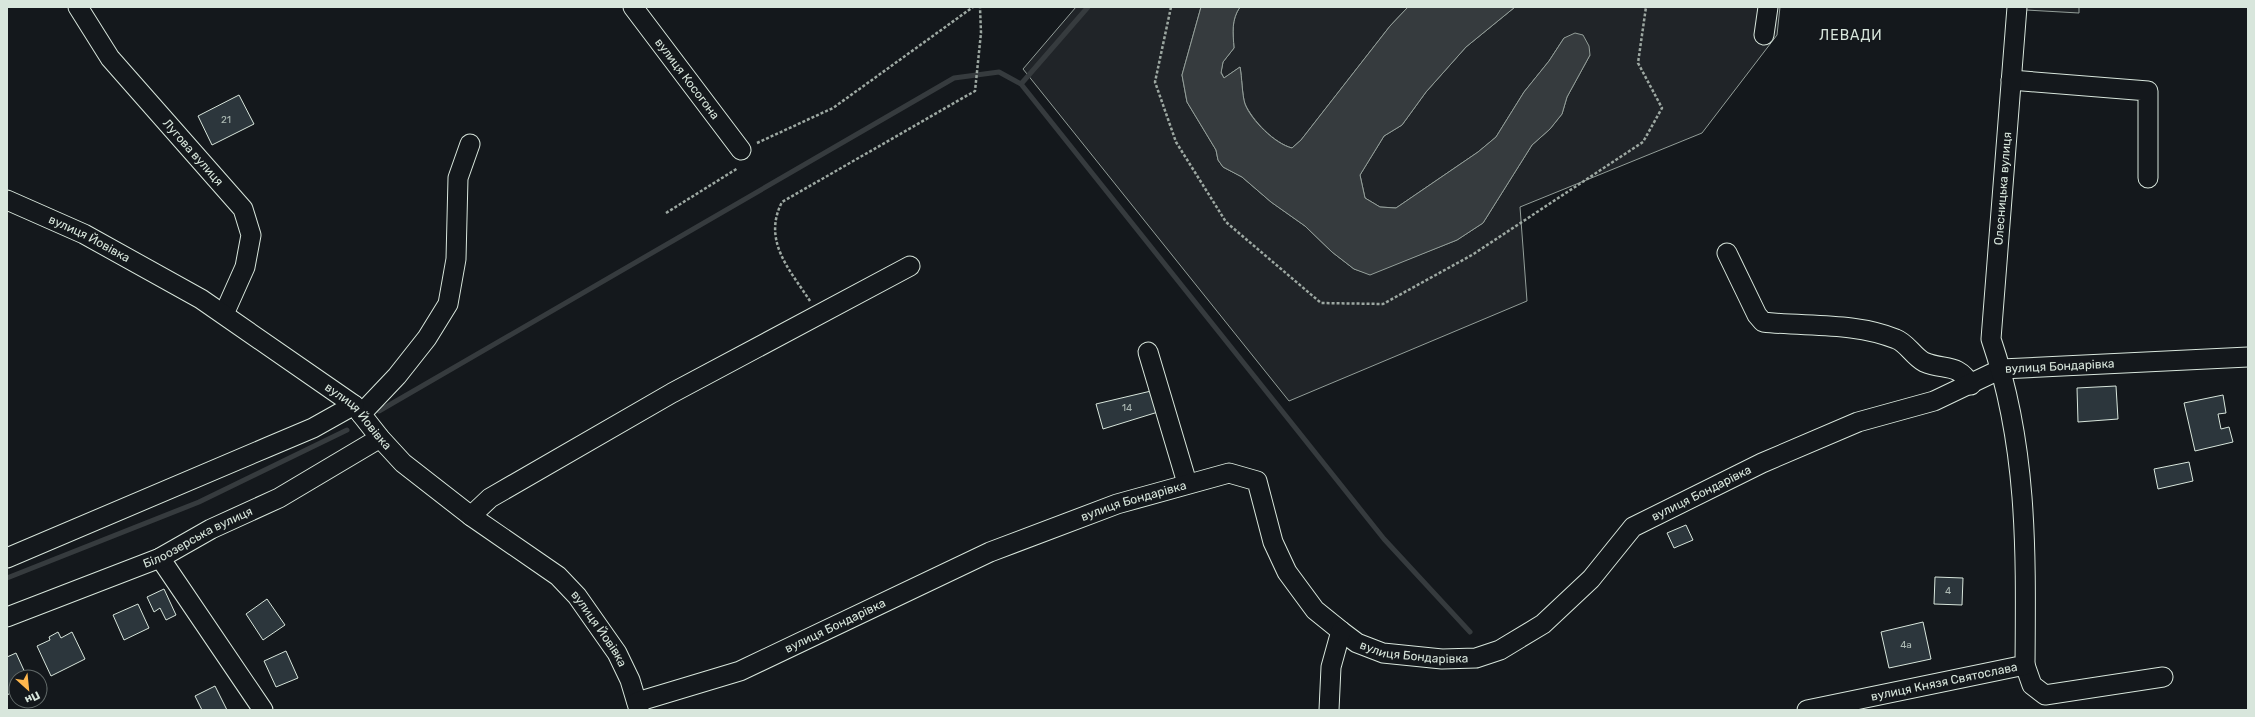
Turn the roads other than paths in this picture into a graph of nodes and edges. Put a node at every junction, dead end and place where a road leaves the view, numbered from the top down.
1 (78, 7) edge
2 (633, 7) edge
3 (1768, 7) edge
4 (2017, 7) edge
5 (1764, 35) dead end
6 (2011, 80) junction
7 (470, 144) dead end
8 (741, 150) road end
9 (2148, 178) dead end
10 (7, 200) edge
11 (1727, 253) dead end
12 (910, 266) dead end
13 (224, 314) junction
14 (1148, 352) dead end
15 (2248, 357) edge
16 (2001, 369) junction
17 (1971, 385) junction
18 (358, 409) junction
19 (380, 438) junction
20 (1187, 484) junction
21 (471, 516) junction
22 (7, 558) edge
23 (160, 558) junction
24 (7, 617) edge
25 (1341, 631) junction
26 (2025, 665) junction
27 (2163, 677) dead end
28 (638, 706) edge
29 (264, 710) edge
30 (1329, 710) edge
31 (1807, 710) edge

1 - 13 street, Лугова вулиця
2 - 8 street, вулиця Косогона
3 - 5 street
4 - 6 street, Олесницька вулиця
6 - 9 street
6 - 16 street, Олесницька вулиця
7 - 18 street
10 - 13 street, вулиця Йовівка
11 - 17 street
12 - 21 street
13 - 18 street, вулиця Йовівка
14 - 20 street
15 - 16 street, вулиця Бондарівка
16 - 17 street, вулиця Бондарівка
16 - 26 street, вулиця Князя Святослава
17 - 25 street, вулиця Бондарівка
18 - 19 street, вулиця Йовівка
18 - 22 street
19 - 21 street, вулиця Йовівка
19 - 23 street, Білоозерська вулиця
20 - 25 street, вулиця Бондарівка
20 - 28 street, вулиця Бондарівка
21 - 28 street, вулиця Йовівка
23 - 24 street, Білоозерська вулиця
23 - 29 street
25 - 30 street
26 - 27 street
26 - 31 street, вулиця Князя Святослава

